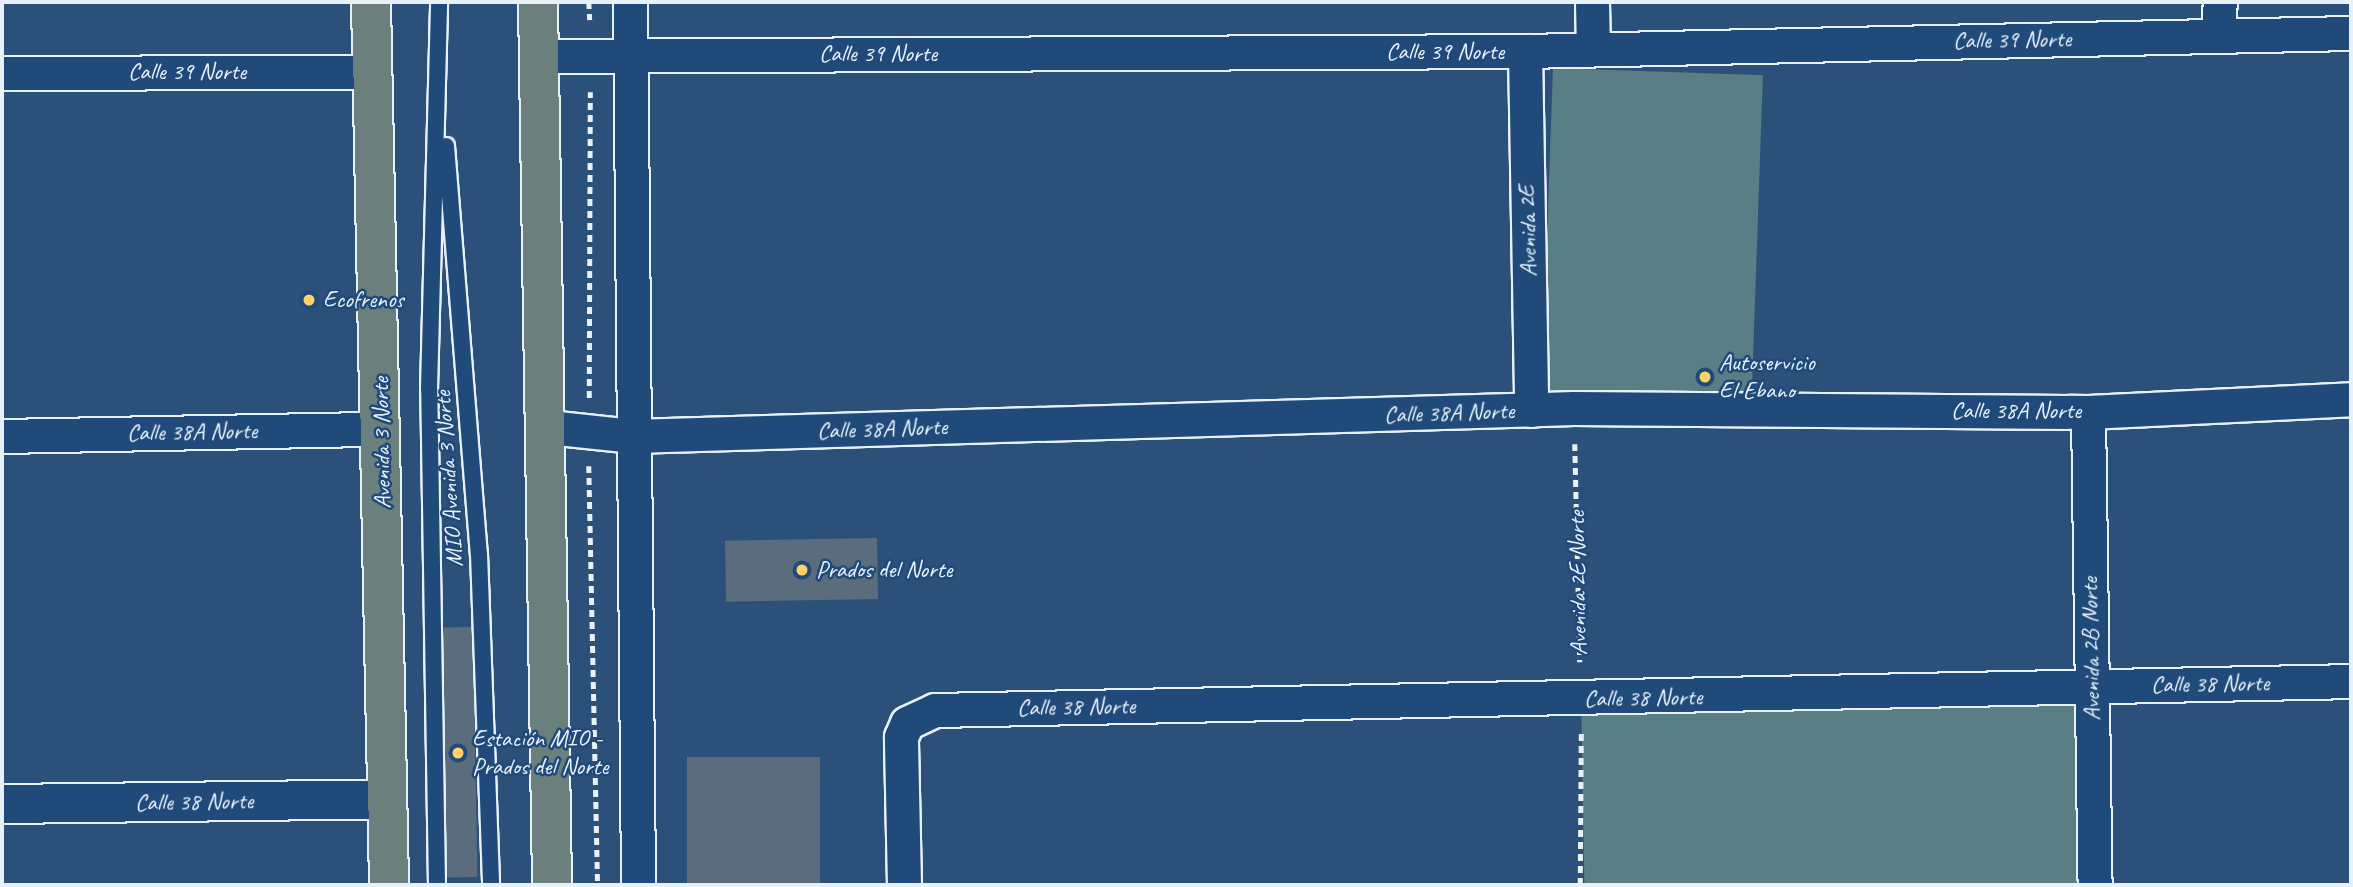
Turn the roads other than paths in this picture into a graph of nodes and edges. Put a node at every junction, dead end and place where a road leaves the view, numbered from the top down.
1 (371, 2) edge
2 (439, 2) edge
3 (538, 2) edge
4 (631, 2) edge
5 (1592, 2) edge
6 (2220, 2) edge
7 (2351, 33) edge
8 (2218, 36) junction
9 (1592, 48) junction
10 (1525, 51) junction
11 (631, 55) junction
12 (539, 56) junction
13 (440, 70) junction
14 (372, 72) junction
15 (2, 73) edge
16 (2351, 400) edge
17 (1531, 410) junction
18 (2088, 412) junction
19 (548, 427) junction
20 (382, 429) junction
21 (2, 436) edge
22 (632, 436) junction
23 (2351, 681) edge
24 (2091, 687) junction
25 (387, 799) junction
26 (2, 804) edge
27 (389, 885) edge
28 (437, 885) edge
29 (491, 885) edge
30 (552, 885) edge
31 (638, 885) edge
32 (904, 885) edge
33 (2095, 885) edge

1 - 14 main road, Avenida 3 Norte
2 - 13 lane, MIO Avenida 3 Norte
3 - 12 main road
4 - 11 street
5 - 9 street
6 - 8 street
7 - 8 street, Calle 39 Norte
8 - 9 street, Calle 39 Norte
9 - 10 street, Calle 39 Norte
10 - 11 street, Calle 39 Norte
10 - 17 street, Avenida 2E
11 - 12 street, Calle 39 Norte
11 - 22 street
12 - 19 main road
13 - 28 lane, MIO Avenida 3 Norte
13 - 29 lane, MIO Avenida 3 Norte
14 - 15 street, Calle 39 Norte
14 - 20 main road, Avenida 3 Norte
16 - 18 street, Calle 38A Norte
17 - 18 street, Calle 38A Norte
17 - 22 street, Calle 38A Norte
18 - 24 street, Avenida 2B Norte
19 - 22 street, Calle 38A Norte
19 - 30 main road
20 - 21 street, Calle 38A Norte
20 - 25 main road, Avenida 3 Norte
22 - 31 street
23 - 24 street, Calle 38 Norte
24 - 32 street, Calle 38 Norte
24 - 33 street, Avenida 2B Norte
25 - 26 street, Calle 38 Norte
25 - 27 main road, Avenida 3 Norte

